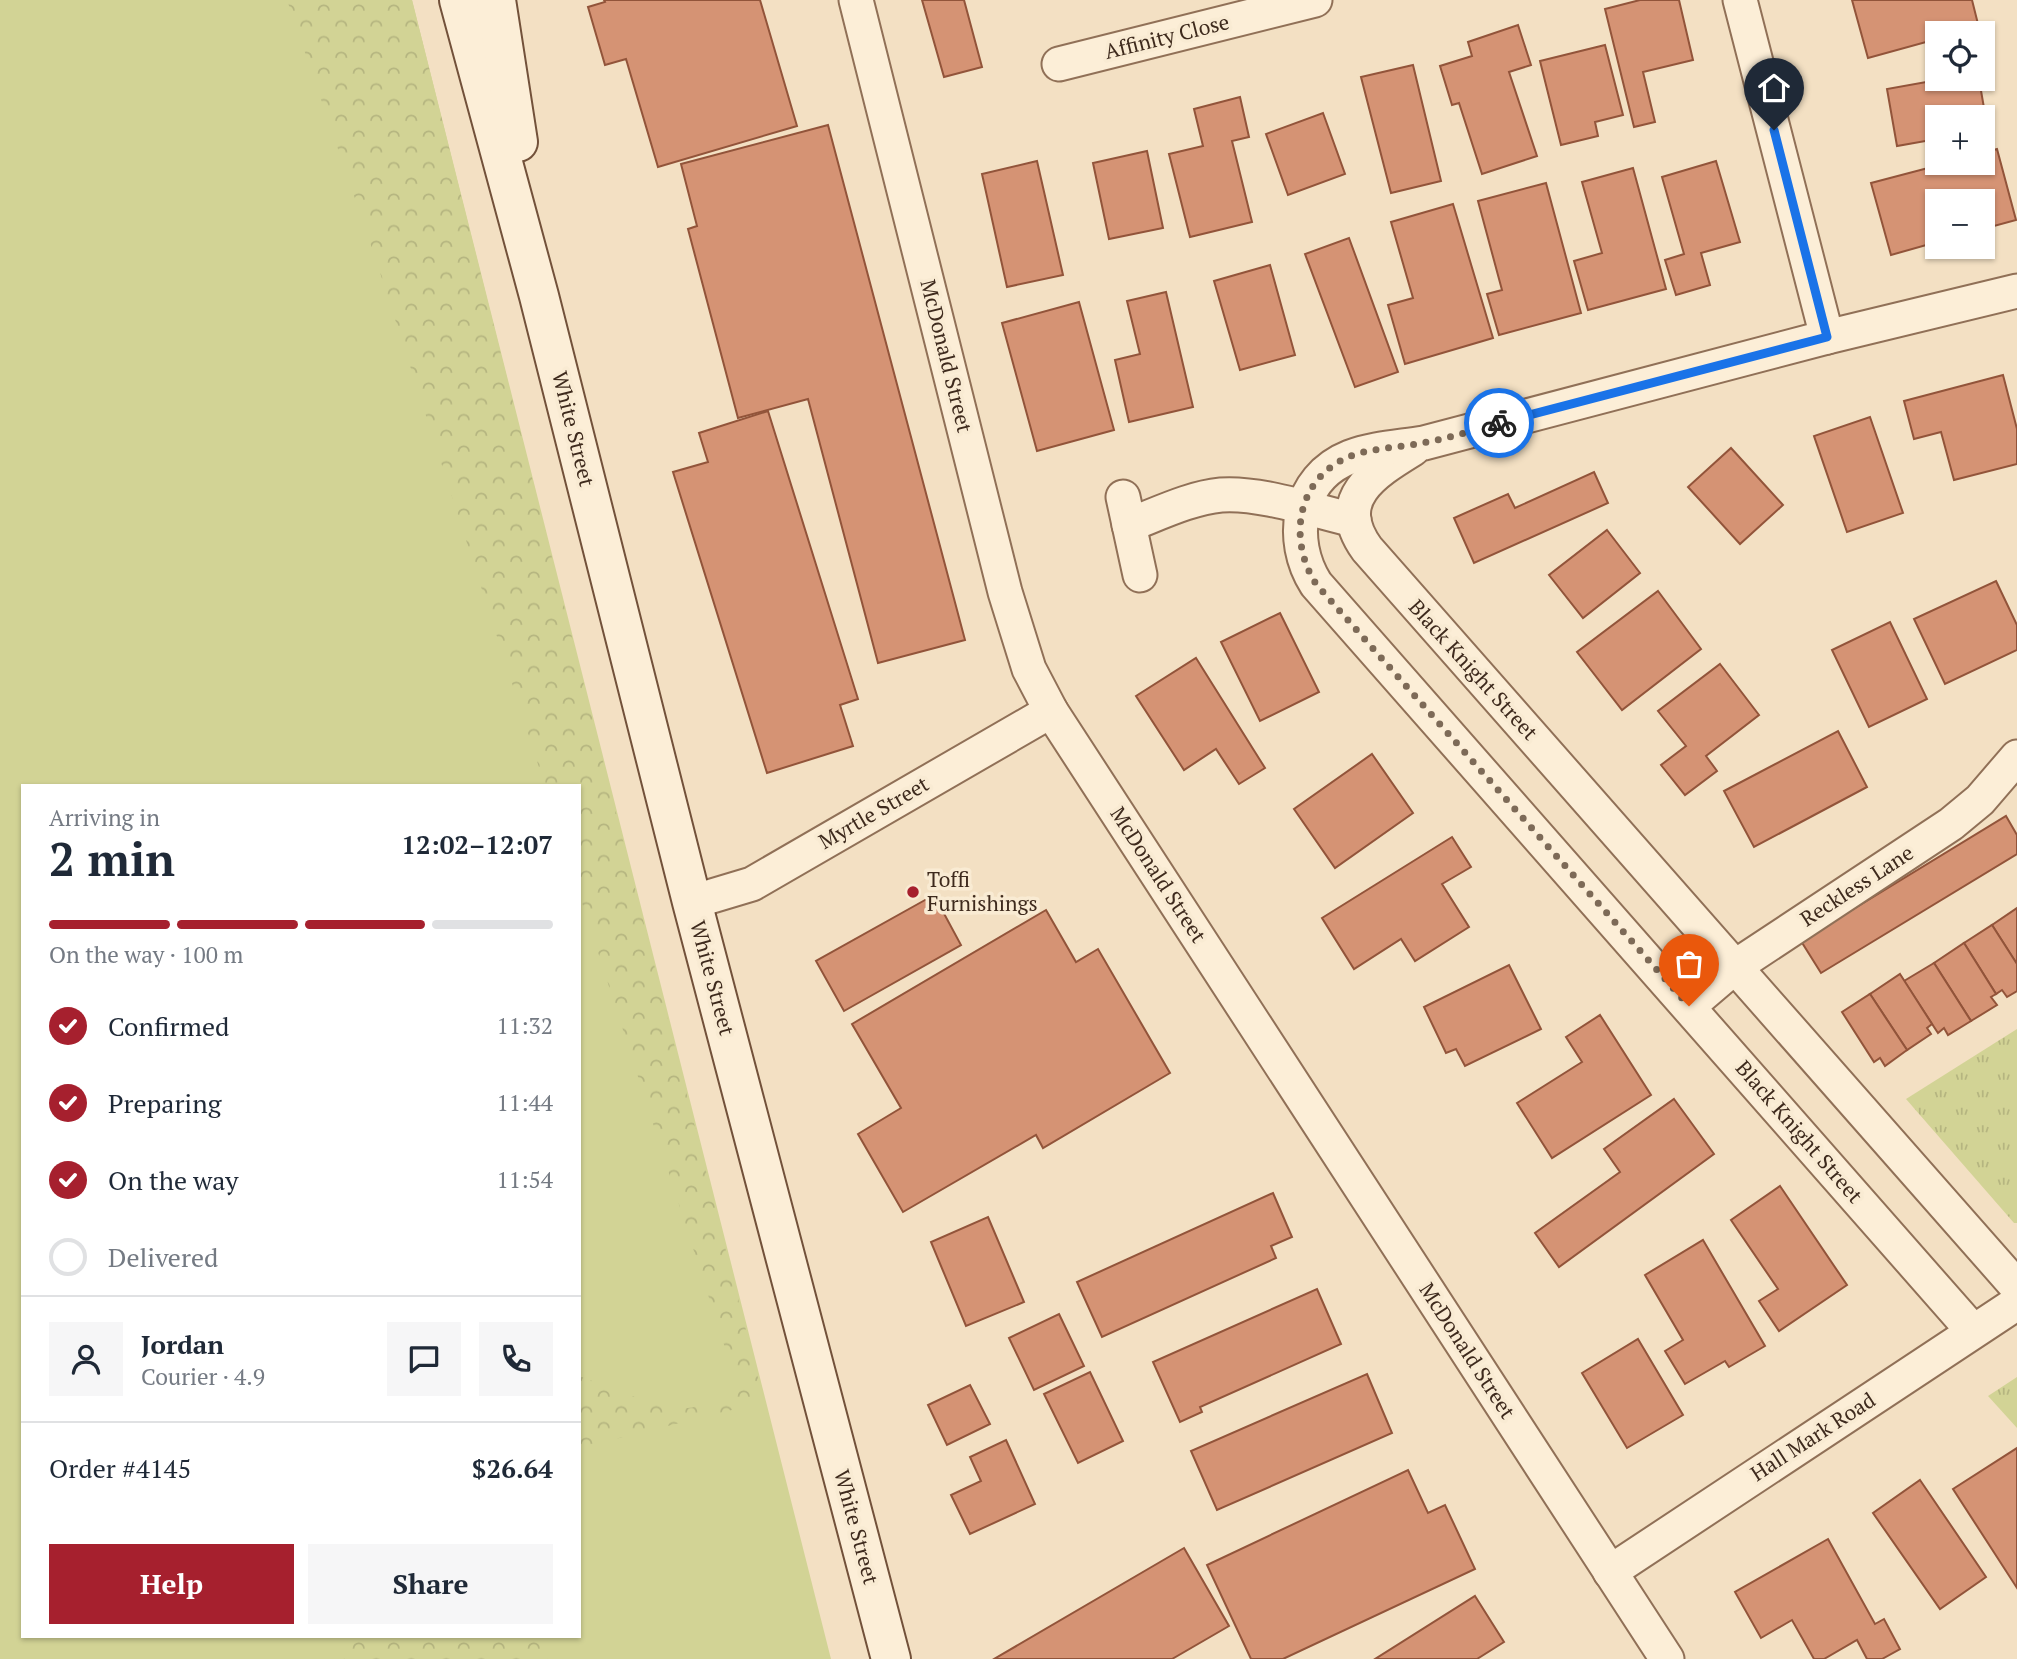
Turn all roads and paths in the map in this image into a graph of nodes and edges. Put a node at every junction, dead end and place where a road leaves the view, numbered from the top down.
1 (459, 0) edge
2 (496, 0) edge
3 (856, 0) edge
4 (1315, 0) edge
5 (1740, 0) edge
6 (1059, 64) dead end
7 (2017, 291) edge
8 (539, 296) junction
9 (1827, 337) junction
10 (1424, 443) junction
11 (1302, 508) junction
12 (1354, 520) junction
13 (1140, 575) dead end
14 (1051, 711) junction
15 (2017, 757) edge
16 (692, 902) junction
17 (1735, 966) junction
18 (1689, 1006) junction
19 (2017, 1287) edge
20 (2017, 1303) edge
21 (1973, 1331) junction
22 (1610, 1572) junction
23 (891, 1659) edge
24 (1667, 1659) edge

1 - 8 main road, White Street
2 - 8 main road, White Street
3 - 14 street, McDonald Street
4 - 6 street, Affinity Close
5 - 9 street
7 - 9 street, Black Knight Street
8 - 16 main road, White Street
9 - 10 street, Black Knight Street
10 - 11 street, Black Knight Street
10 - 12 street, Black Knight Street
11 - 12 street
11 - 13 street
11 - 18 street, Black Knight Street
12 - 17 street, Black Knight Street
14 - 16 street, Myrtle Street
14 - 22 street, McDonald Street
15 - 17 street, Reckless Lane
16 - 23 main road, White Street
17 - 18 street, Reckless Lane
17 - 19 street, Black Knight Street
18 - 21 street, Black Knight Street
20 - 21 street, Hall Mark Road
21 - 22 street, Hall Mark Road
22 - 24 street, McDonald Street

